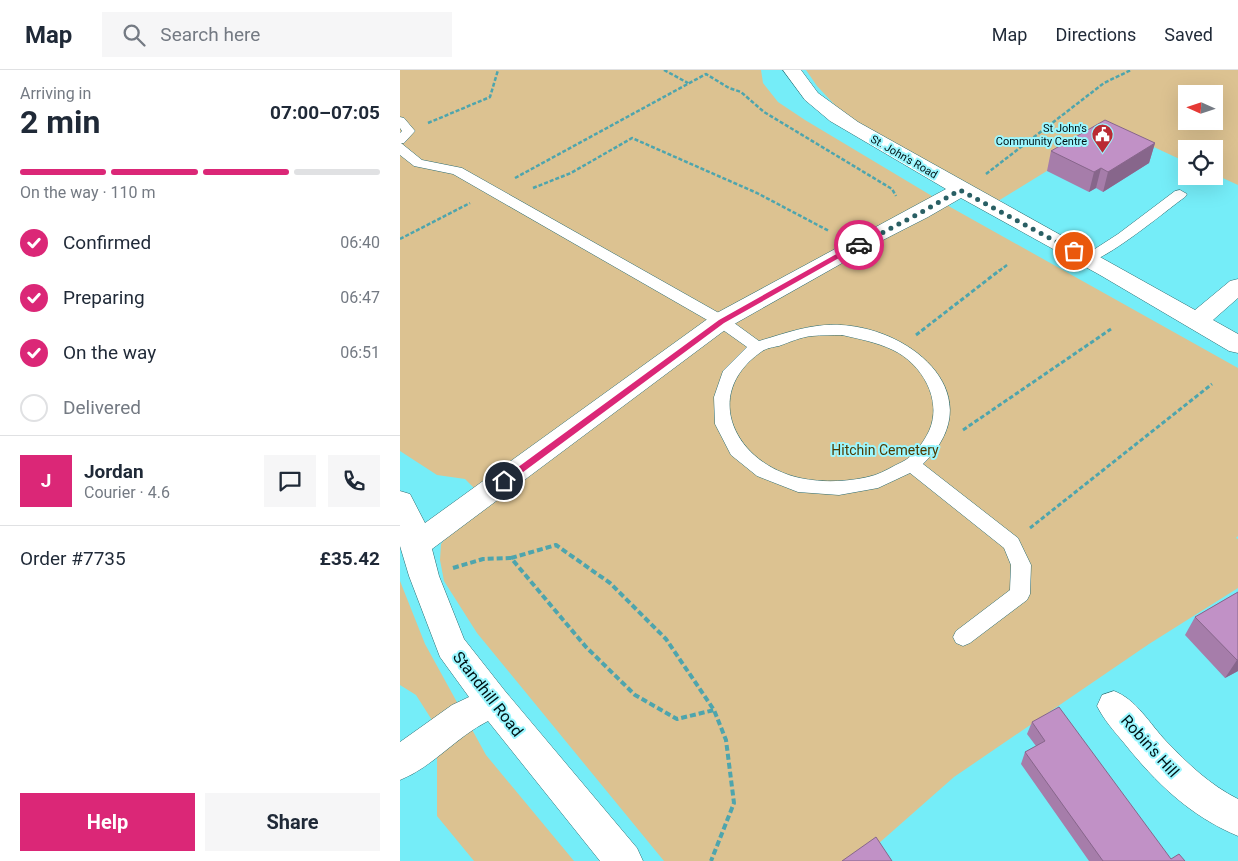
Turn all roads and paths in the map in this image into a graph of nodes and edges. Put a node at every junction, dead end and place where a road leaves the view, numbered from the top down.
1 (498, 70) edge
2 (664, 70) edge
3 (792, 70) edge
4 (1130, 70) edge
5 (689, 83) junction
6 (400, 121) edge
7 (409, 131) junction
8 (400, 140) edge
9 (400, 147) edge
10 (971, 184) junction
11 (492, 190) junction
12 (1180, 194) dead end
13 (892, 202) dead end
14 (836, 228) dead end
15 (829, 231) junction
16 (821, 235) dead end
17 (400, 239) edge
18 (1089, 259) junction
19 (1007, 265) dead end
20 (1238, 286) edge
21 (721, 321) junction
22 (1196, 321) junction
23 (1111, 329) dead end
24 (1238, 345) edge
25 (757, 346) junction
26 (900, 347) junction
27 (1212, 384) dead end
28 (959, 433) dead end
29 (910, 465) junction
30 (400, 502) edge
31 (1011, 543) junction
32 (415, 546) junction
33 (511, 558) junction
34 (424, 576) junction
35 (963, 638) dead end
36 (493, 702) junction
37 (1114, 706) dead end
38 (714, 710) junction
39 (400, 763) edge
40 (1238, 818) edge
41 (624, 861) edge
42 (711, 861) edge

1 - 7 path
2 - 5 path
3 - 10 street, St. John's Road
4 - 10 path
5 - 11 path
5 - 13 path
6 - 7 lane
7 - 8 lane
9 - 11 lane
10 - 18 street, St. John's Road
10 - 21 street
11 - 15 path
11 - 17 path
11 - 21 lane
12 - 18 lane
14 - 15 path
15 - 16 path
18 - 22 street, St. John's Road
19 - 26 path
20 - 22 street
21 - 25 lane
21 - 32 street
22 - 24 street, St. John's Road
23 - 28 path
25 - 26 lane
25 - 29 lane
26 - 29 lane
27 - 31 path
29 - 31 lane
30 - 32 street, Standhill Road
31 - 35 lane
32 - 34 street, Standhill Road
33 - 34 path
33 - 38 path
33 - 38 path
34 - 36 street, Standhill Road
36 - 39 street
36 - 41 street, Standhill Road
37 - 40 street, Robin's Hill
38 - 42 path

